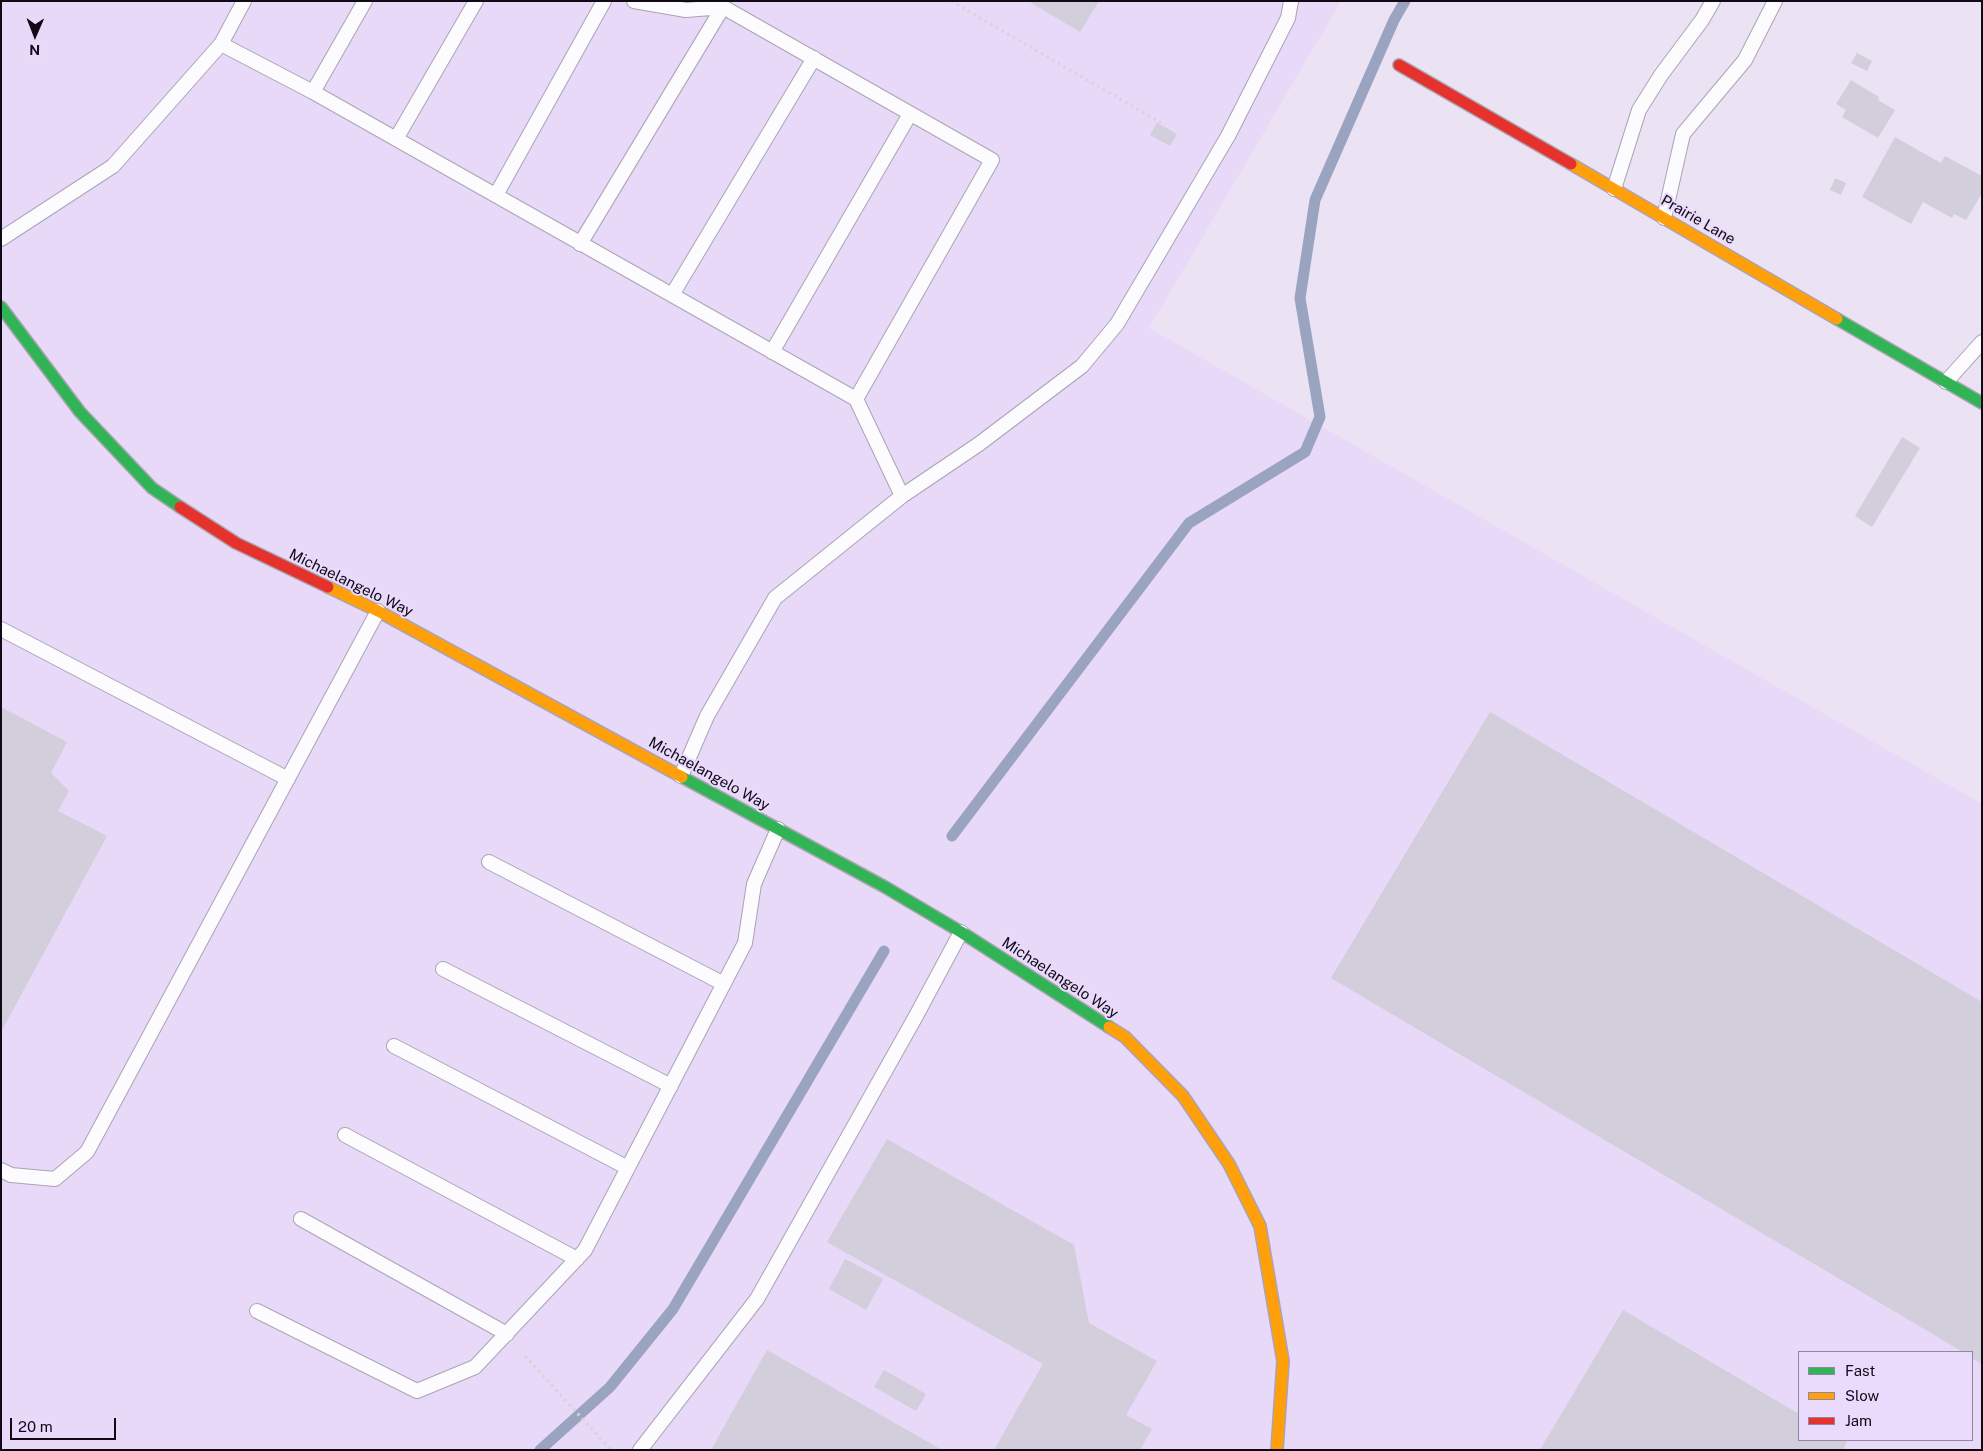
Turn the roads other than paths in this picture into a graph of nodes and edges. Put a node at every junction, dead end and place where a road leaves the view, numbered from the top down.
1 (244, 1) edge
2 (365, 1) edge
3 (476, 1) edge
4 (604, 1) edge
5 (634, 1) edge
6 (1291, 1) edge
7 (1713, 1) edge
8 (1775, 1) edge
9 (723, 7) junction
10 (221, 44) junction
11 (814, 58) junction
12 (1399, 64) dead end
13 (313, 92) junction
14 (910, 114) junction
15 (396, 139) junction
16 (1614, 189) junction
17 (496, 195) junction
18 (1664, 218) junction
19 (1, 239) edge
20 (580, 244) junction
21 (672, 295) junction
22 (1, 307) edge
23 (1982, 342) edge
24 (772, 352) junction
25 (1946, 382) junction
26 (856, 398) junction
27 (1982, 403) edge
28 (902, 496) junction
29 (378, 611) junction
30 (1, 629) edge
31 (681, 776) junction
32 (288, 779) junction
33 (778, 829) junction
34 (489, 862) dead end
35 (961, 932) junction
36 (443, 969) dead end
37 (724, 984) junction
38 (394, 1046) dead end
39 (671, 1086) junction
40 (345, 1135) dead end
41 (628, 1168) junction
42 (1, 1170) edge
43 (301, 1219) dead end
44 (577, 1259) junction
45 (257, 1312) dead end
46 (507, 1334) junction
47 (640, 1450) edge
48 (1276, 1450) edge

1 - 10 lane
2 - 13 lane
3 - 15 lane
4 - 17 lane
5 - 9 lane
6 - 28 lane
7 - 16 lane
8 - 18 lane
9 - 11 lane
9 - 20 lane
10 - 13 lane
10 - 19 lane
11 - 14 lane
11 - 21 lane
12 - 16 street, Prairie Lane
13 - 15 lane
14 - 24 lane
14 - 26 lane
15 - 17 lane
16 - 18 street, Prairie Lane
17 - 20 lane
18 - 25 street, Prairie Lane
20 - 21 lane
21 - 24 lane
22 - 29 street, Michaelangelo Way
23 - 25 lane
24 - 26 lane
25 - 27 street, Prairie Lane
26 - 28 lane
28 - 31 lane
29 - 31 street, Michaelangelo Way
29 - 32 lane
30 - 32 lane
31 - 33 street, Michaelangelo Way
32 - 42 lane
33 - 35 street, Michaelangelo Way
33 - 37 lane
34 - 37 lane
35 - 47 lane
35 - 48 street, Michaelangelo Way
36 - 39 lane
37 - 39 lane
38 - 41 lane
39 - 41 lane
40 - 44 lane
41 - 44 lane
43 - 46 lane
44 - 46 lane
45 - 46 lane

